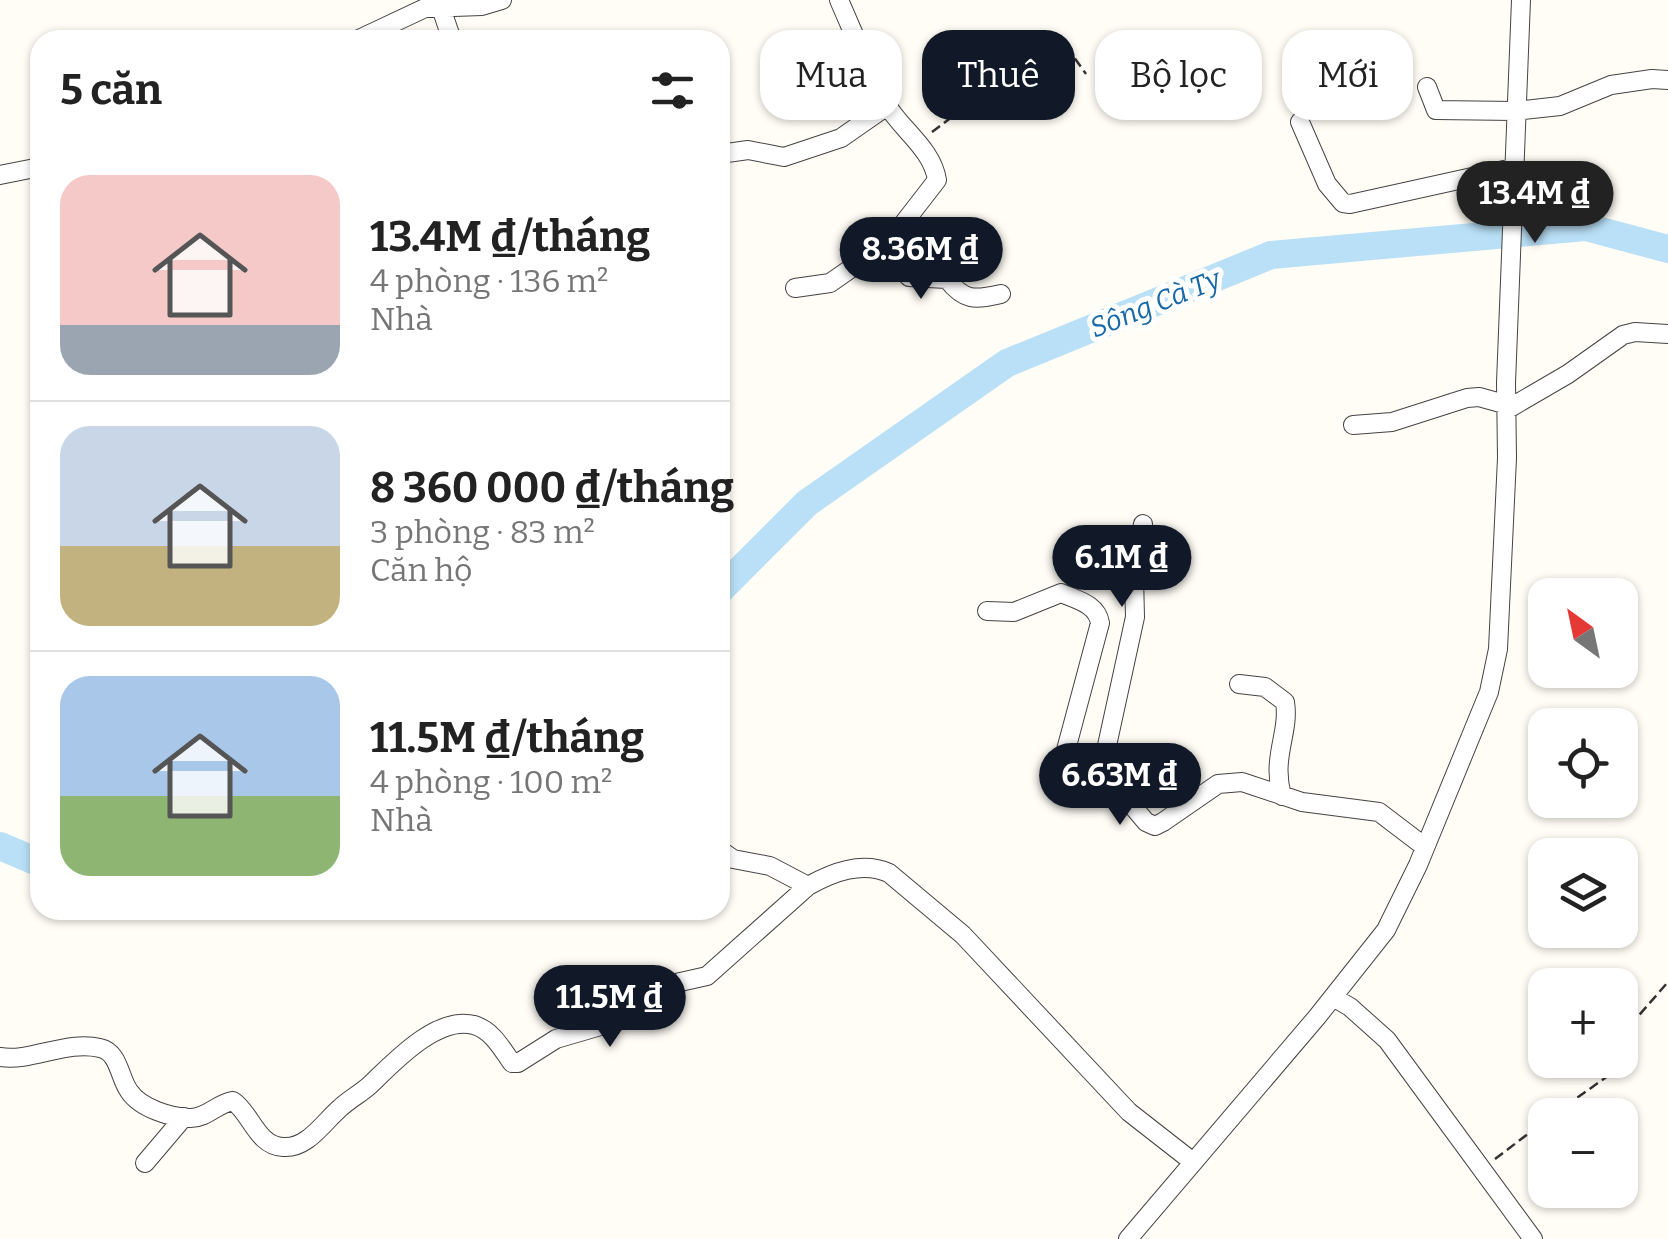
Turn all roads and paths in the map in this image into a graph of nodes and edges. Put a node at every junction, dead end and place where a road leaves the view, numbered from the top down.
1 (502, 0) edge
2 (839, 0) edge
3 (1521, 0) edge
4 (440, 6) junction
5 (376, 30) edge
6 (448, 30) edge
7 (852, 30) edge
8 (1086, 74) dead end
9 (1668, 80) edge
10 (1427, 88) dead end
11 (1515, 111) junction
12 (866, 120) edge
13 (899, 120) edge
14 (1300, 122) dead end
15 (918, 142) junction
16 (730, 153) edge
17 (30, 169) edge
18 (1513, 173) junction
19 (0, 175) edge
20 (898, 232) junction
21 (795, 288) dead end
22 (1001, 294) dead end
23 (1668, 334) edge
24 (1508, 407) junction
25 (1353, 424) dead end
26 (1142, 524) dead end
27 (987, 611) dead end
28 (1239, 684) dead end
29 (1103, 771) junction
30 (1282, 796) junction
31 (1425, 847) junction
32 (730, 857) edge
33 (808, 886) junction
34 (1668, 982) edge
35 (1333, 997) junction
36 (1638, 1016) edge
37 (0, 1056) edge
38 (1605, 1078) edge
39 (1577, 1098) edge
40 (184, 1117) junction
41 (1528, 1134) edge
42 (1193, 1162) junction
43 (145, 1163) dead end
44 (1482, 1169) junction
45 (1128, 1239) edge
46 (1533, 1239) edge

1 - 4 street
2 - 7 street
3 - 11 street
4 - 5 street
4 - 6 street
8 - 15 path
9 - 11 street
10 - 11 street
11 - 18 street
12 - 16 street
13 - 15 street
14 - 18 street
15 - 20 street
17 - 19 street
18 - 24 street
20 - 21 street
20 - 22 street
23 - 24 street
24 - 25 street
24 - 31 street
26 - 29 street
27 - 29 street
28 - 30 street
29 - 30 street
30 - 31 street
31 - 35 street
32 - 33 street
33 - 40 street
33 - 42 street
34 - 36 path
35 - 42 street
35 - 44 street
37 - 40 street
38 - 39 path
40 - 43 street
41 - 44 path
42 - 45 street
44 - 46 street

